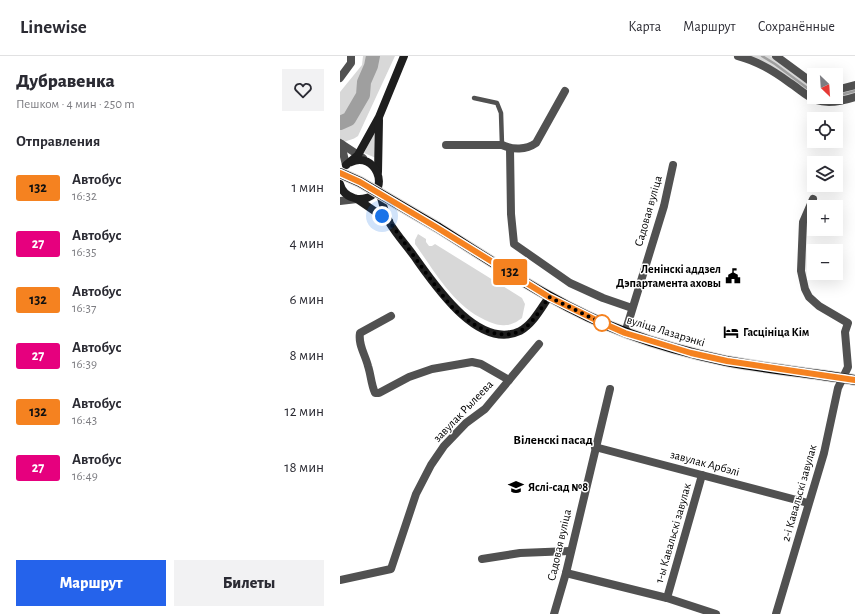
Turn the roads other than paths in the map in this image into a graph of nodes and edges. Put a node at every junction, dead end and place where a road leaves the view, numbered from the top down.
1 (351, 56) edge
2 (404, 56) edge
3 (738, 56) edge
4 (776, 56) edge
5 (340, 78) edge
6 (807, 79) edge
7 (855, 85) edge
8 (843, 88) edge
9 (565, 91) dead end
10 (855, 97) edge
11 (474, 98) dead end
12 (379, 117) junction
13 (341, 144) edge
14 (446, 145) dead end
15 (502, 145) junction
16 (510, 149) junction
17 (358, 155) junction
18 (368, 162) junction
19 (673, 165) dead end
20 (342, 172) edge
21 (378, 172) junction
22 (340, 184) edge
23 (378, 187) junction
24 (813, 199) dead end
25 (357, 200) junction
26 (340, 201) edge
27 (389, 221) junction
28 (549, 297) junction
29 (632, 308) junction
30 (391, 316) dead end
31 (852, 323) edge
32 (625, 333) junction
33 (539, 344) dead end
34 (851, 360) edge
35 (842, 378) junction
36 (509, 380) junction
37 (855, 380) edge
38 (610, 389) dead end
39 (595, 447) junction
40 (702, 475) junction
41 (808, 503) junction
42 (570, 551) junction
43 (482, 559) dead end
44 (566, 573) junction
45 (340, 580) edge
46 (666, 598) junction
47 (554, 614) edge
48 (716, 614) edge
49 (776, 614) edge

1 - 5 street
2 - 12 street
3 - 10 street
4 - 6 street
7 - 8 street
9 - 16 street
11 - 15 lane
12 - 17 street
12 - 21 street
13 - 17 street
13 - 20 street
14 - 15 street
15 - 16 street
16 - 29 street
17 - 18 street
17 - 20 street
18 - 20 street
18 - 21 street
19 - 29 street, Садовая вуліца
20 - 28 main road, вуліца Лазарэнкі, bridge
21 - 23 street
22 - 25 street
23 - 25 street
23 - 27 street
24 - 31 street
25 - 26 street
25 - 27 street
27 - 28 street
28 - 32 main road, вуліца Лазарэнкі
29 - 32 street, Садовая вуліца
30 - 36 street
31 - 34 street, 2-і Кавальскі завулак
32 - 35 main road, вуліца Лазарэнкі
33 - 36 street, завулак Рылеева
34 - 35 street, 2-і Кавальскі завулак
35 - 37 main road, вуліца Лазарэнкі
35 - 41 street, 2-і Кавальскі завулак
36 - 45 street, завулак Рылеева
38 - 39 street, Садовая вуліца
39 - 40 street, завулак Арбэлі
39 - 42 street, Садовая вуліца
40 - 41 street, завулак Арбэлі
40 - 46 street, 1-ы Кавальскі завулак
41 - 49 street, 2-і Кавальскі завулак
42 - 43 street
42 - 44 street, Садовая вуліца
44 - 46 street, 1-ы Кавальскі завулак
44 - 47 street, Садовая вуліца
46 - 48 street, 1-ы Кавальскі завулак

